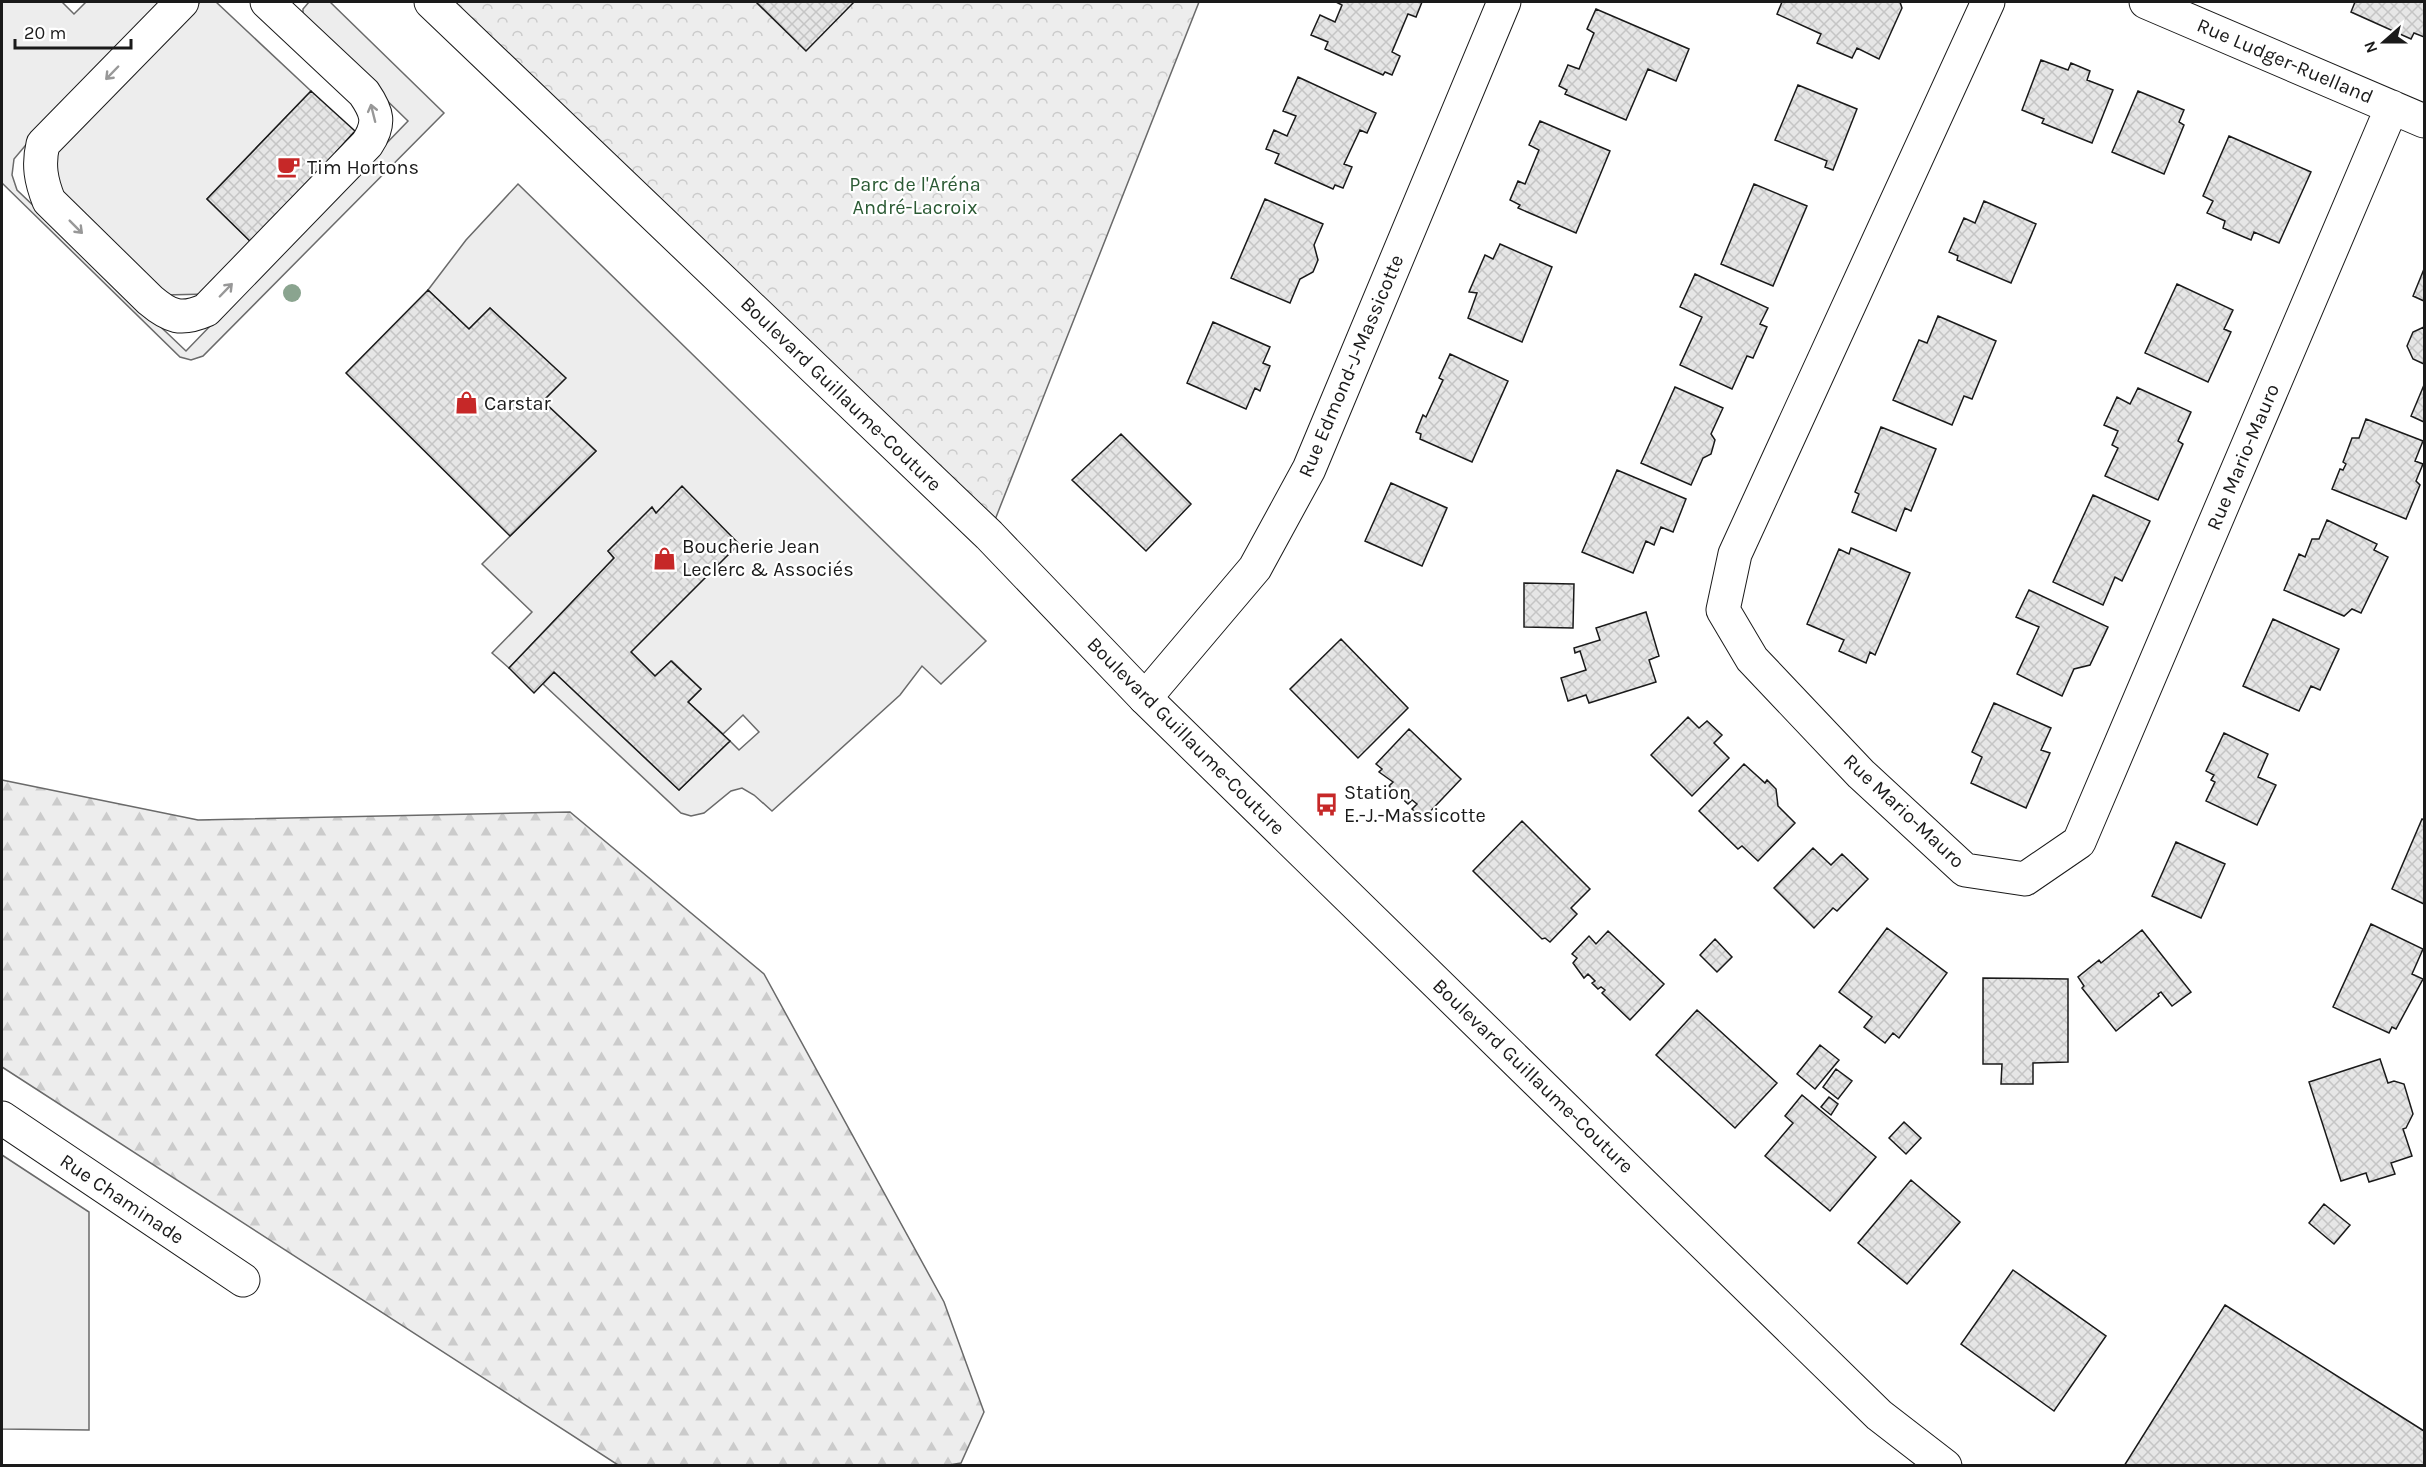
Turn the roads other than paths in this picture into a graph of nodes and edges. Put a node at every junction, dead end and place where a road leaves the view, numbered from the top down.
1 (182, 2) edge
2 (267, 2) edge
3 (431, 2) edge
4 (1504, 2) edge
5 (1988, 2) edge
6 (2146, 2) edge
7 (2392, 107) junction
8 (2424, 121) edge
9 (1145, 698) junction
10 (2, 1118) edge
11 (243, 1280) dead end
12 (1945, 1466) edge

1 -> 2 street
3 - 9 street, Boulevard Guillaume-Couture
4 - 9 street, Rue Edmond-J-Massicotte
5 - 7 street, Rue Mario-Mauro
6 - 7 street, Rue Ludger-Ruelland
7 - 8 street, Rue Ludger-Ruelland
9 - 12 street, Boulevard Guillaume-Couture
10 - 11 street, Rue Chaminade

